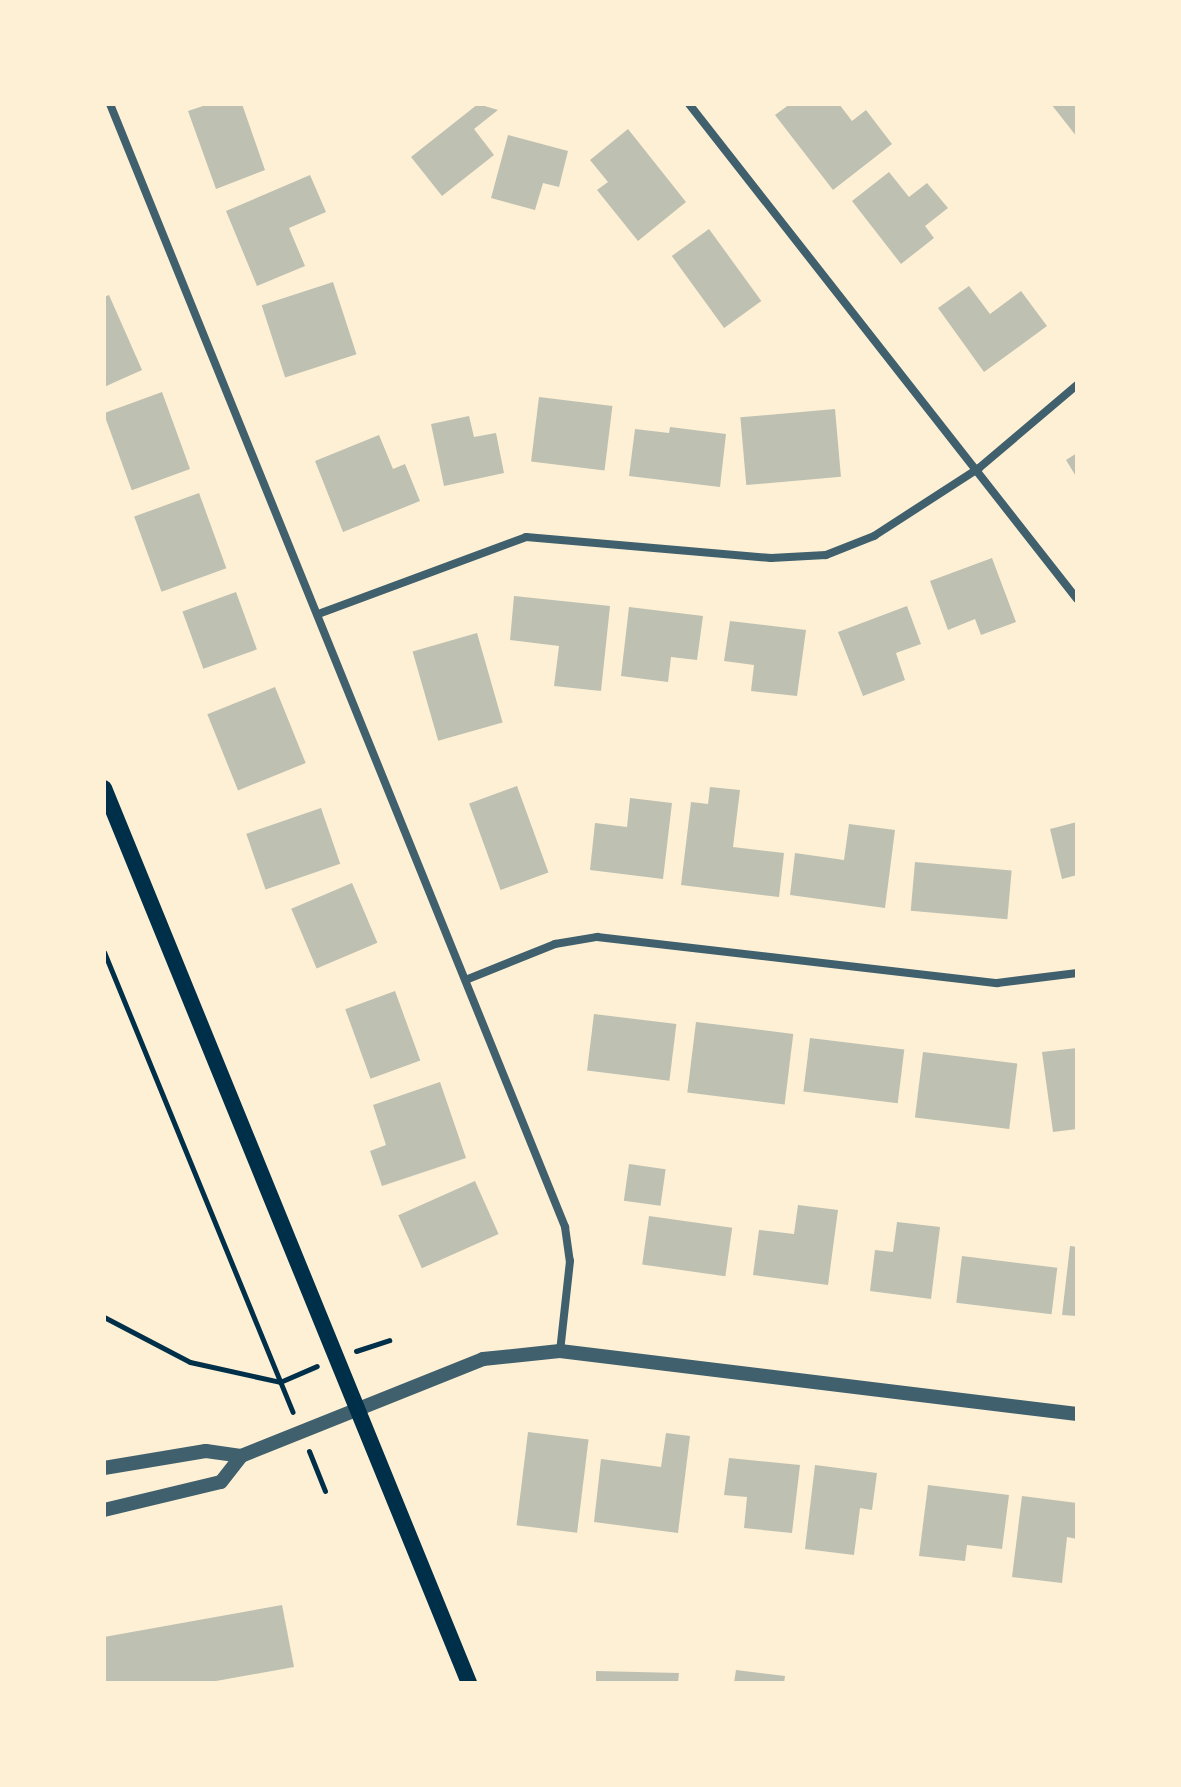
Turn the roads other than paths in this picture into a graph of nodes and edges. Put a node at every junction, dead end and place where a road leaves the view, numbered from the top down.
1 (110, 104) edge
2 (689, 104) edge
3 (1077, 385) edge
4 (979, 468) junction
5 (1077, 599) edge
6 (321, 613) junction
7 (104, 788) edge
8 (1077, 973) edge
9 (468, 979) junction
10 (560, 1351) junction
11 (357, 1411) junction
12 (1077, 1414) edge
13 (241, 1456) junction
14 (104, 1468) edge
15 (104, 1510) edge
16 (469, 1683) edge

1 - 6 street
2 - 4 street
3 - 4 street
4 - 5 street
4 - 6 street
6 - 9 street
7 - 11 main road
8 - 9 street
9 - 10 street
10 - 11 street
10 - 12 street
11 - 13 street
11 - 16 main road
13 - 14 street
13 - 15 street

